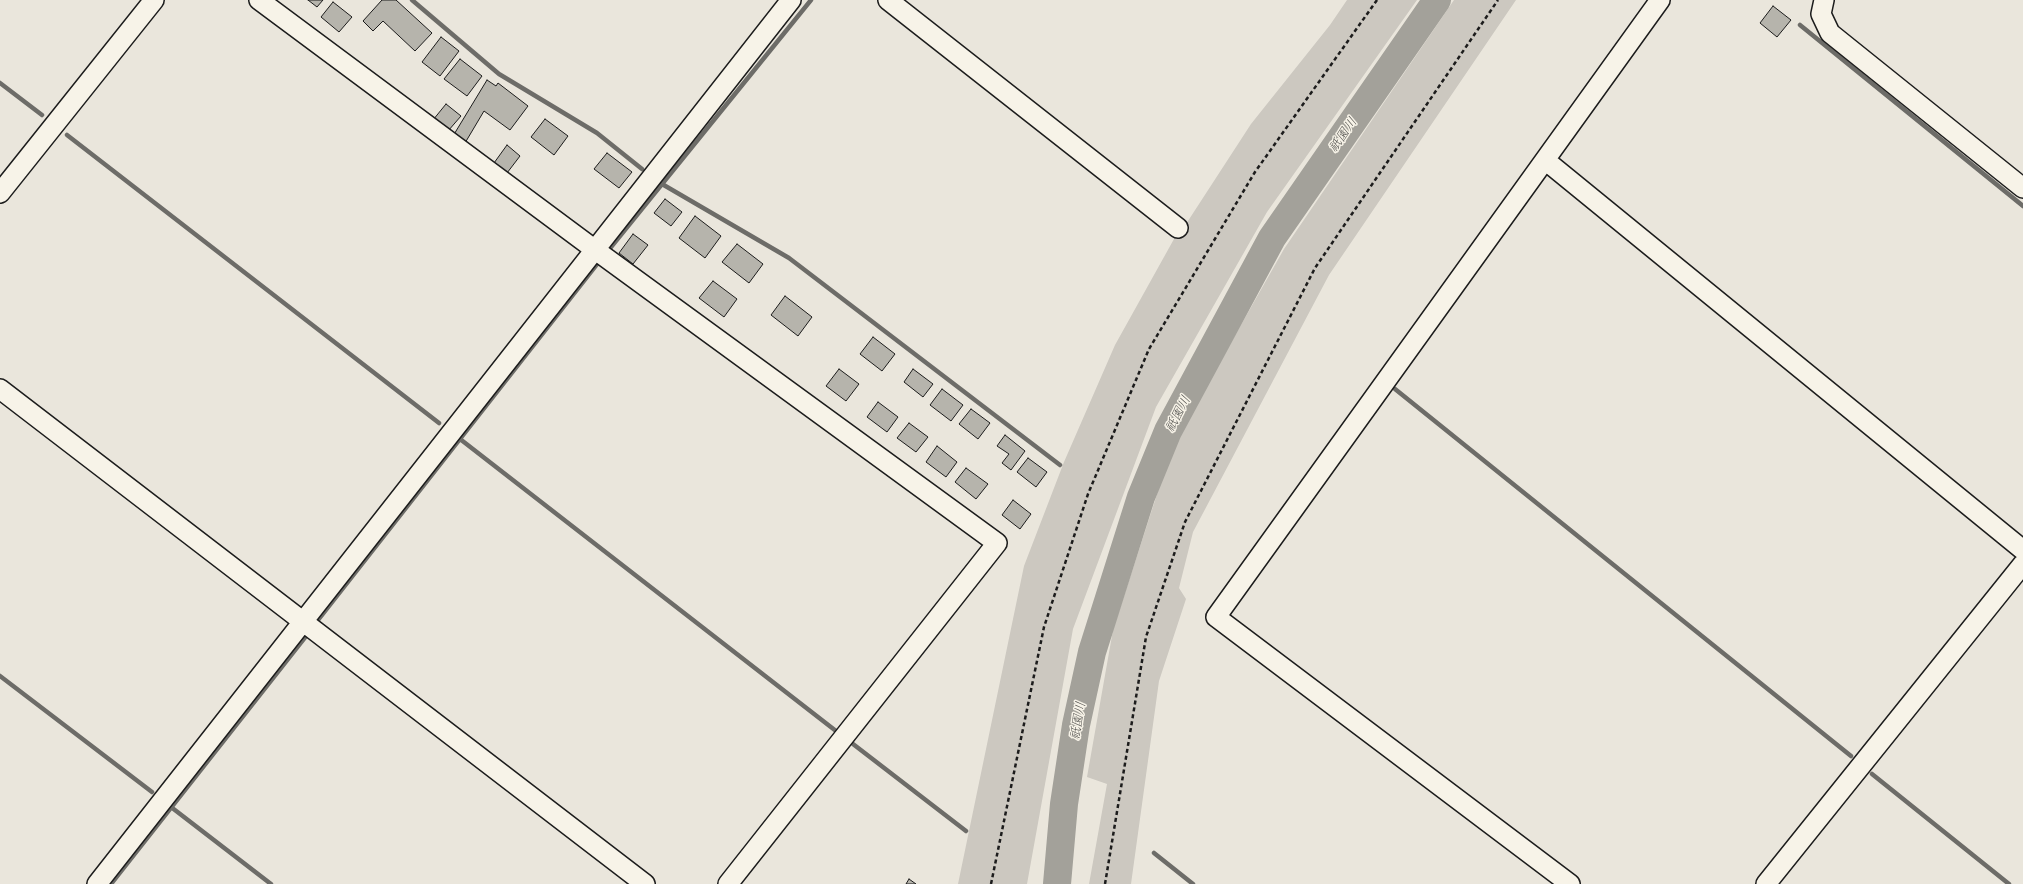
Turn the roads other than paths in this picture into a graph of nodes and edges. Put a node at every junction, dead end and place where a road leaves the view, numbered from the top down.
1 (154, 0) edge
2 (259, 0) edge
3 (791, 0) edge
4 (888, 0) edge
5 (1660, 0) edge
6 (1824, 0) edge
7 (1545, 160) junction
8 (2023, 188) edge
9 (0, 193) edge
10 (1178, 228) dead end
11 (602, 254) junction
12 (0, 389) edge
13 (2023, 550) edge
14 (2023, 564) edge
15 (302, 621) junction
16 (97, 884) edge
17 (645, 884) edge
18 (728, 884) edge
19 (1570, 884) edge
20 (1766, 884) edge

1 - 9 street
2 - 11 street
3 - 11 street
4 - 10 street
5 - 7 street
6 - 8 street
7 - 13 street
7 - 19 street
11 - 15 street
11 - 18 street
12 - 15 street
14 - 20 street
15 - 16 street
15 - 17 street

